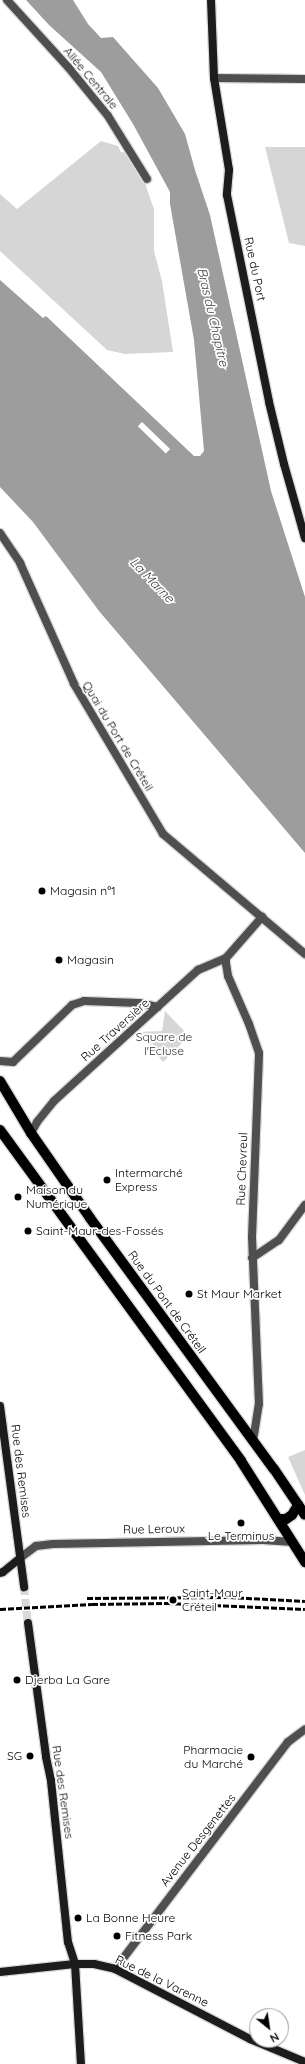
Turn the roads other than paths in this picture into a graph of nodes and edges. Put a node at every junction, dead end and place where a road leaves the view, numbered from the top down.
1 (7, 0) edge
2 (211, 0) edge
3 (214, 78) junction
4 (305, 79) edge
5 (147, 179) dead end
6 (0, 532) edge
7 (305, 538) edge
8 (262, 917) junction
9 (305, 954) edge
10 (226, 958) junction
11 (158, 1007) junction
12 (0, 1061) edge
13 (0, 1081) edge
14 (0, 1130) edge
15 (31, 1133) junction
16 (305, 1204) edge
17 (252, 1258) junction
18 (0, 1406) edge
19 (2, 1433) edge
20 (253, 1441) junction
21 (298, 1505) junction
22 (305, 1516) edge
23 (278, 1520) junction
24 (293, 1542) junction
25 (305, 1546) edge
26 (20, 1558) junction
27 (305, 1562) edge
28 (0, 1573) edge
29 (24, 1587) tunnel mouth
30 (28, 1623) tunnel mouth
31 (305, 1729) edge
32 (75, 1964) junction
33 (115, 1969) junction
34 (0, 1972) edge
35 (305, 2062) edge
36 (81, 2064) edge

1 - 5 street, Allée Centrale
2 - 3 street, Rue du Port
3 - 4 street
3 - 7 street, Rue du Port
6 - 8 street, Quai du Port de Créteil
8 - 9 street, Quai du Port de Créteil
8 - 10 street
10 - 11 street, Rue Traversière
10 - 17 street, Rue Chevreul
11 - 12 street
11 - 15 street, Rue Traversière
13 - 15 main road, Rue du Pont de Créteil
14 - 23 main road
15 - 20 main road, Rue du Pont de Créteil
16 - 17 street
17 - 20 street, Rue Chevreul
18 - 19 street, Rue des Remises
19 - 26 street, Rue des Remises
20 - 21 main road, Rue du Pont de Créteil
21 - 22 main road, Rue du Pont de Créteil
21 - 23 main road
23 - 24 main road
24 - 25 main road
24 - 26 street, Rue Leroux
24 - 27 main road
26 - 28 street
26 - 29 street, Rue des Remises
30 - 32 street, Rue des Remises
31 - 33 street, Avenue Desgenettes
32 - 33 street, Rue de la Varenne
32 - 34 street, Rue de la Varenne
32 - 36 street, Rue des Remises
33 - 35 street, Rue de la Varenne

